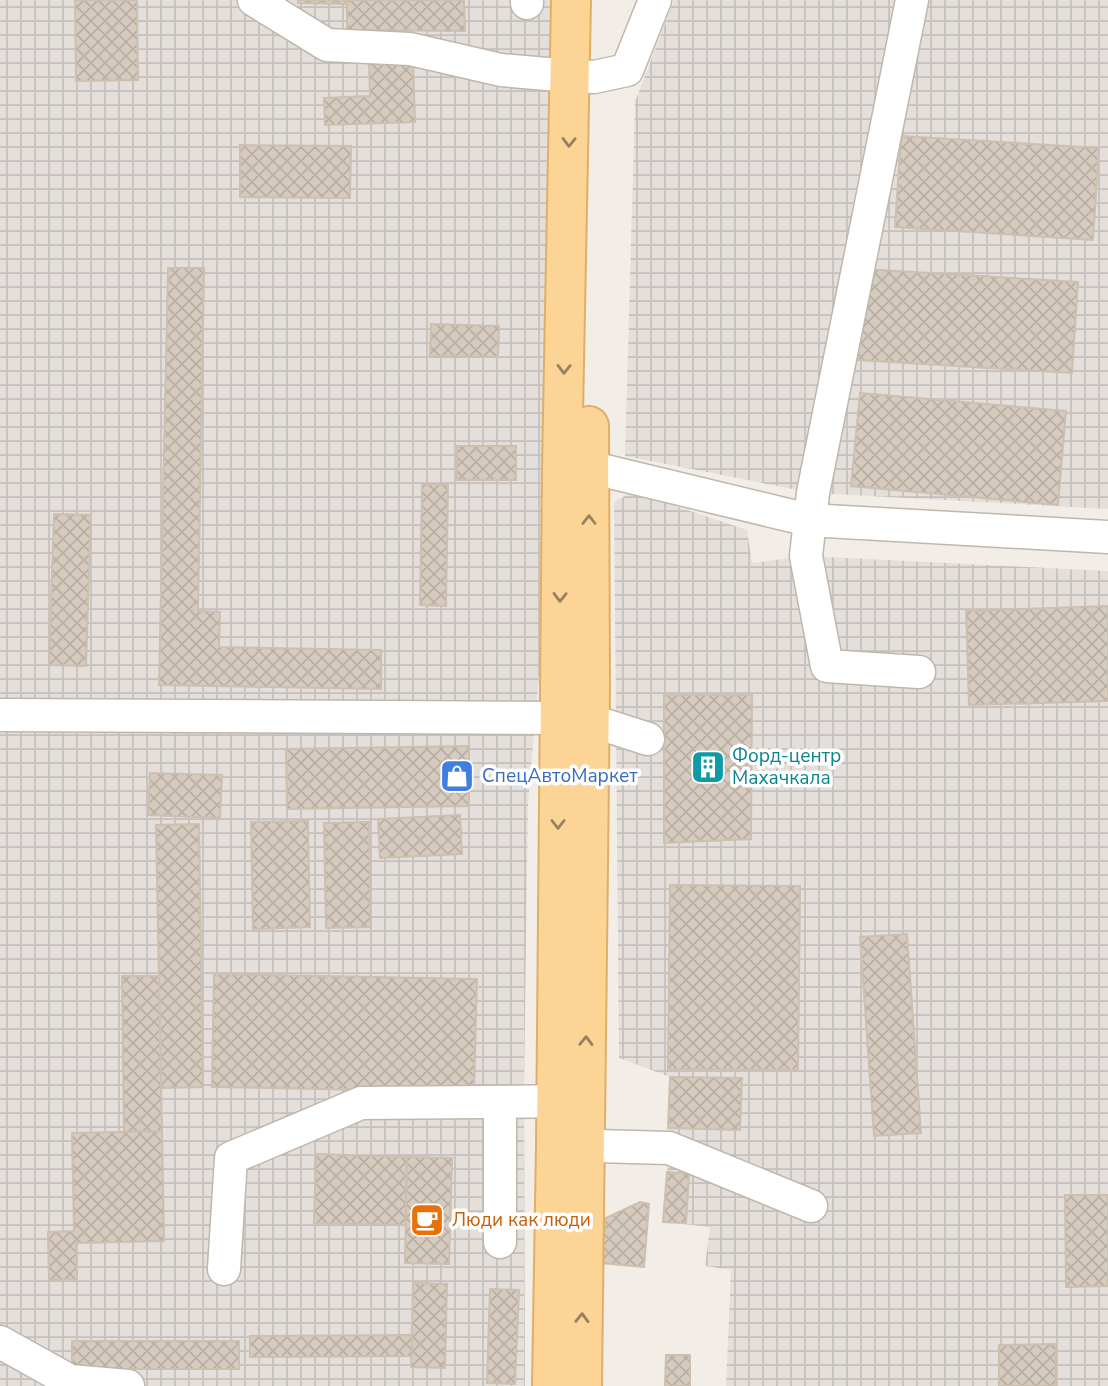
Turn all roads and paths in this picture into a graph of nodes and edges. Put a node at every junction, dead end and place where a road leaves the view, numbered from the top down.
1 (254, 0) edge
2 (570, 0) edge
3 (594, 0) edge
4 (655, 0) edge
5 (912, 0) edge
6 (582, 76) junction
7 (575, 466) junction
8 (808, 520) junction
9 (1108, 537) edge
10 (919, 672) dead end
11 (0, 715) edge
12 (574, 719) junction
13 (648, 739) dead end
14 (571, 1101) junction
15 (500, 1102) junction
16 (570, 1145) junction
17 (811, 1206) dead end
18 (500, 1242) dead end
19 (224, 1269) dead end
20 (0, 1342) edge
21 (128, 1386) edge
22 (552, 1386) edge
23 (582, 1386) edge

1 - 6 lane
2 - 6 main road
3 - 6 main road
4 - 6 lane
5 - 8 lane
6 - 7 main road
7 - 8 lane
7 - 12 main road
8 - 9 lane
8 - 10 lane
11 - 12 lane
12 - 13 lane
12 - 14 main road
14 - 15 lane
14 - 16 main road
15 - 18 lane
15 - 19 lane
16 - 17 lane
16 - 22 main road
23 -> 16 main road
20 - 21 lane

